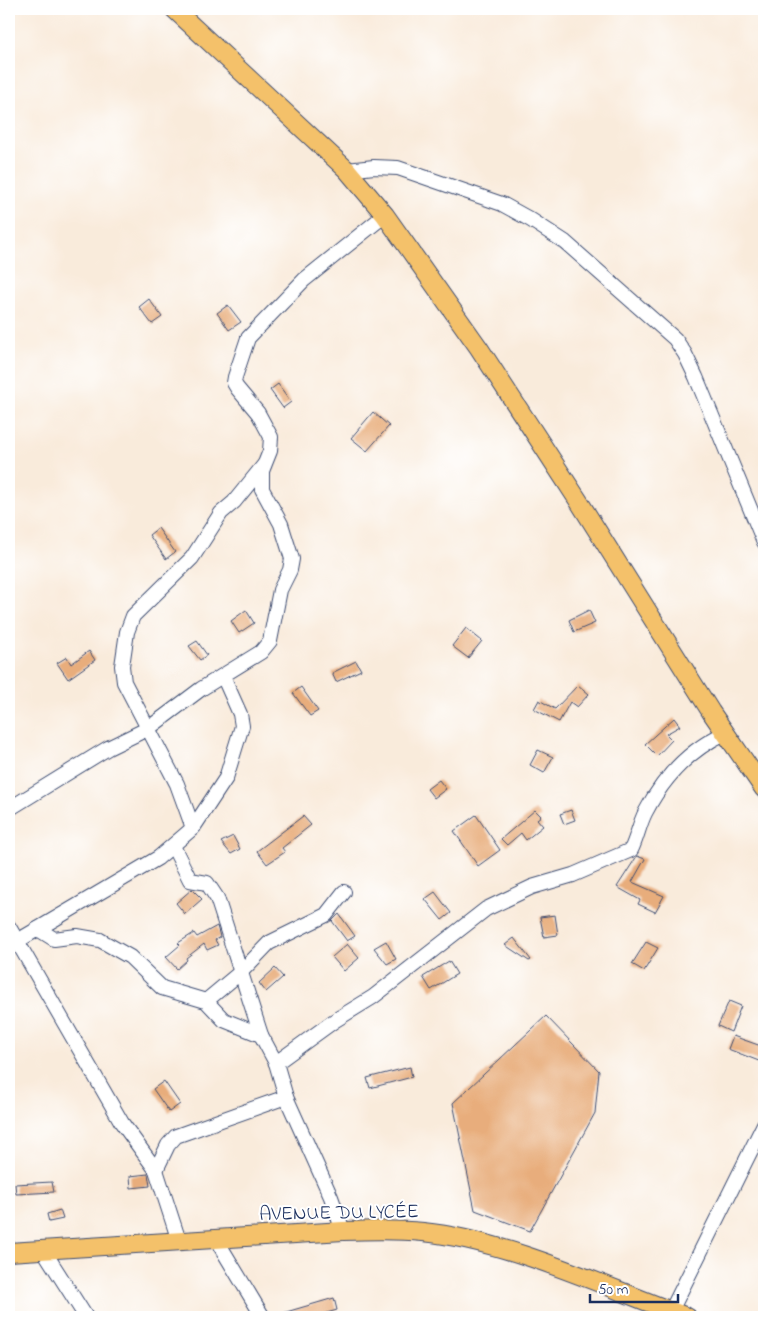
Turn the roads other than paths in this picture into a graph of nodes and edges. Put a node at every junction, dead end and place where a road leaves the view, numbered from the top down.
1 (174, 9) edge
2 (347, 170) junction
3 (385, 215) junction
4 (264, 464) junction
5 (764, 542) edge
6 (223, 676) junction
7 (149, 728) junction
8 (725, 733) junction
9 (764, 789) edge
10 (9, 810) edge
11 (193, 828) junction
12 (173, 846) junction
13 (344, 892) dead end
14 (9, 927) edge
15 (38, 929) junction
16 (13, 944) edge
17 (242, 971) junction
18 (206, 1001) junction
19 (261, 1035) junction
20 (276, 1063) junction
21 (286, 1097) junction
22 (764, 1124) edge
23 (156, 1170) junction
24 (343, 1231) junction
25 (216, 1239) junction
26 (179, 1241) junction
27 (44, 1250) junction
28 (9, 1252) edge
29 (671, 1311) junction
30 (86, 1317) edge
31 (263, 1317) edge
32 (688, 1317) edge

1 - 2 main road
2 - 3 main road
2 - 5 street
3 - 4 street
3 - 8 main road
4 - 6 street
4 - 7 street
6 - 7 street
6 - 11 street
7 - 10 street
7 - 11 street
8 - 9 main road
8 - 20 street
11 - 12 street
12 - 15 street
12 - 17 street
13 - 17 street
14 - 16 street
15 - 16 street
15 - 18 street
16 - 23 street
17 - 18 street
17 - 19 street
18 - 19 street
19 - 20 street
20 - 21 street
21 - 23 street
21 - 24 street
22 - 29 street
23 - 26 street
24 - 25 main road, AVENUE DU LYCÉE
24 - 29 main road, AVENUE DU LYCÉE
25 - 26 main road, AVENUE DU LYCÉE
25 - 31 street
26 - 27 main road, AVENUE DU LYCÉE
27 - 28 main road, AVENUE DU LYCÉE
27 - 30 street
29 - 32 main road, AVENUE DU LYCÉE

